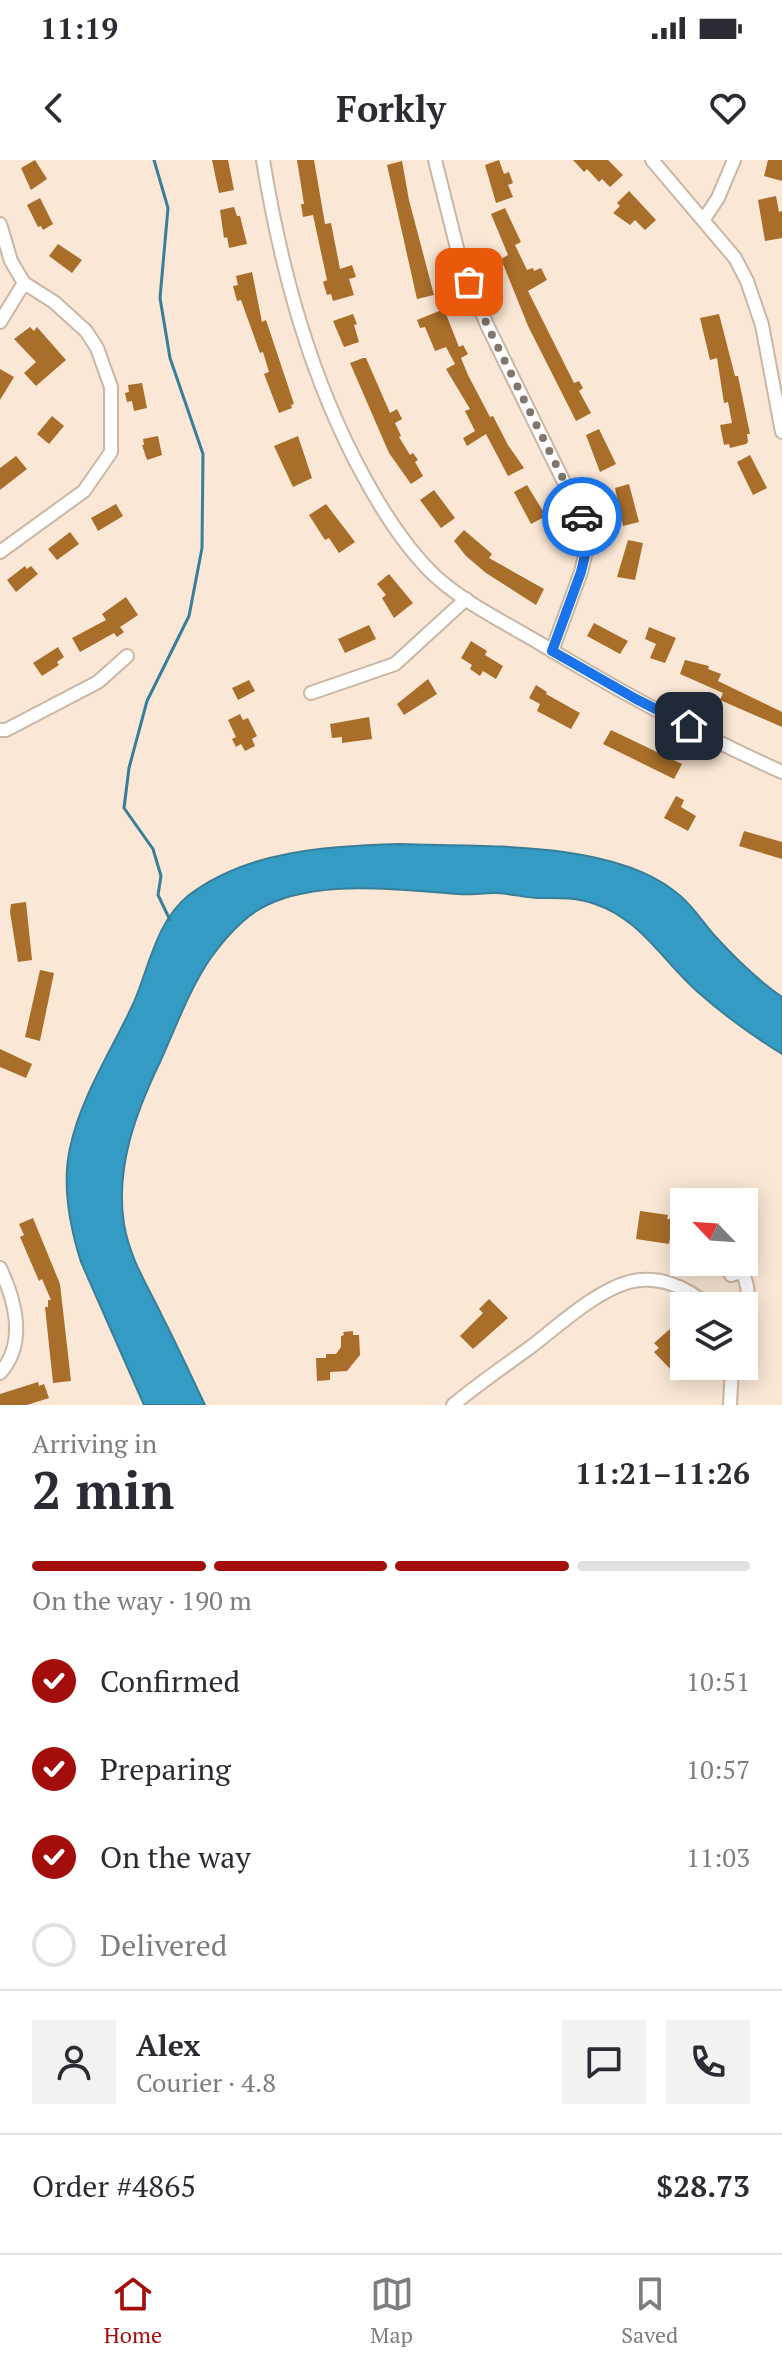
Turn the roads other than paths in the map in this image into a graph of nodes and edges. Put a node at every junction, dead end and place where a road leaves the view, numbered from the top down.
1 (263, 160) edge
2 (435, 160) edge
3 (652, 160) edge
4 (734, 160) edge
5 (704, 219) junction
6 (0, 224) edge
7 (24, 283) junction
8 (0, 322) edge
9 (782, 432) edge
10 (0, 552) edge
11 (466, 599) junction
12 (552, 651) junction
13 (127, 656) dead end
14 (311, 693) dead end
15 (0, 730) edge
16 (782, 772) edge
17 (0, 1268) edge
18 (690, 1292) edge
19 (0, 1373) edge
20 (731, 1380) edge
21 (453, 1405) edge
22 (730, 1405) edge

1 - 11 street
2 - 12 street
3 - 5 street
4 - 5 street
5 - 9 street
6 - 7 street
7 - 8 street
7 - 10 street
11 - 12 street
11 - 14 street
12 - 16 street
13 - 15 street
17 - 19 street
18 - 21 street
20 - 22 street

